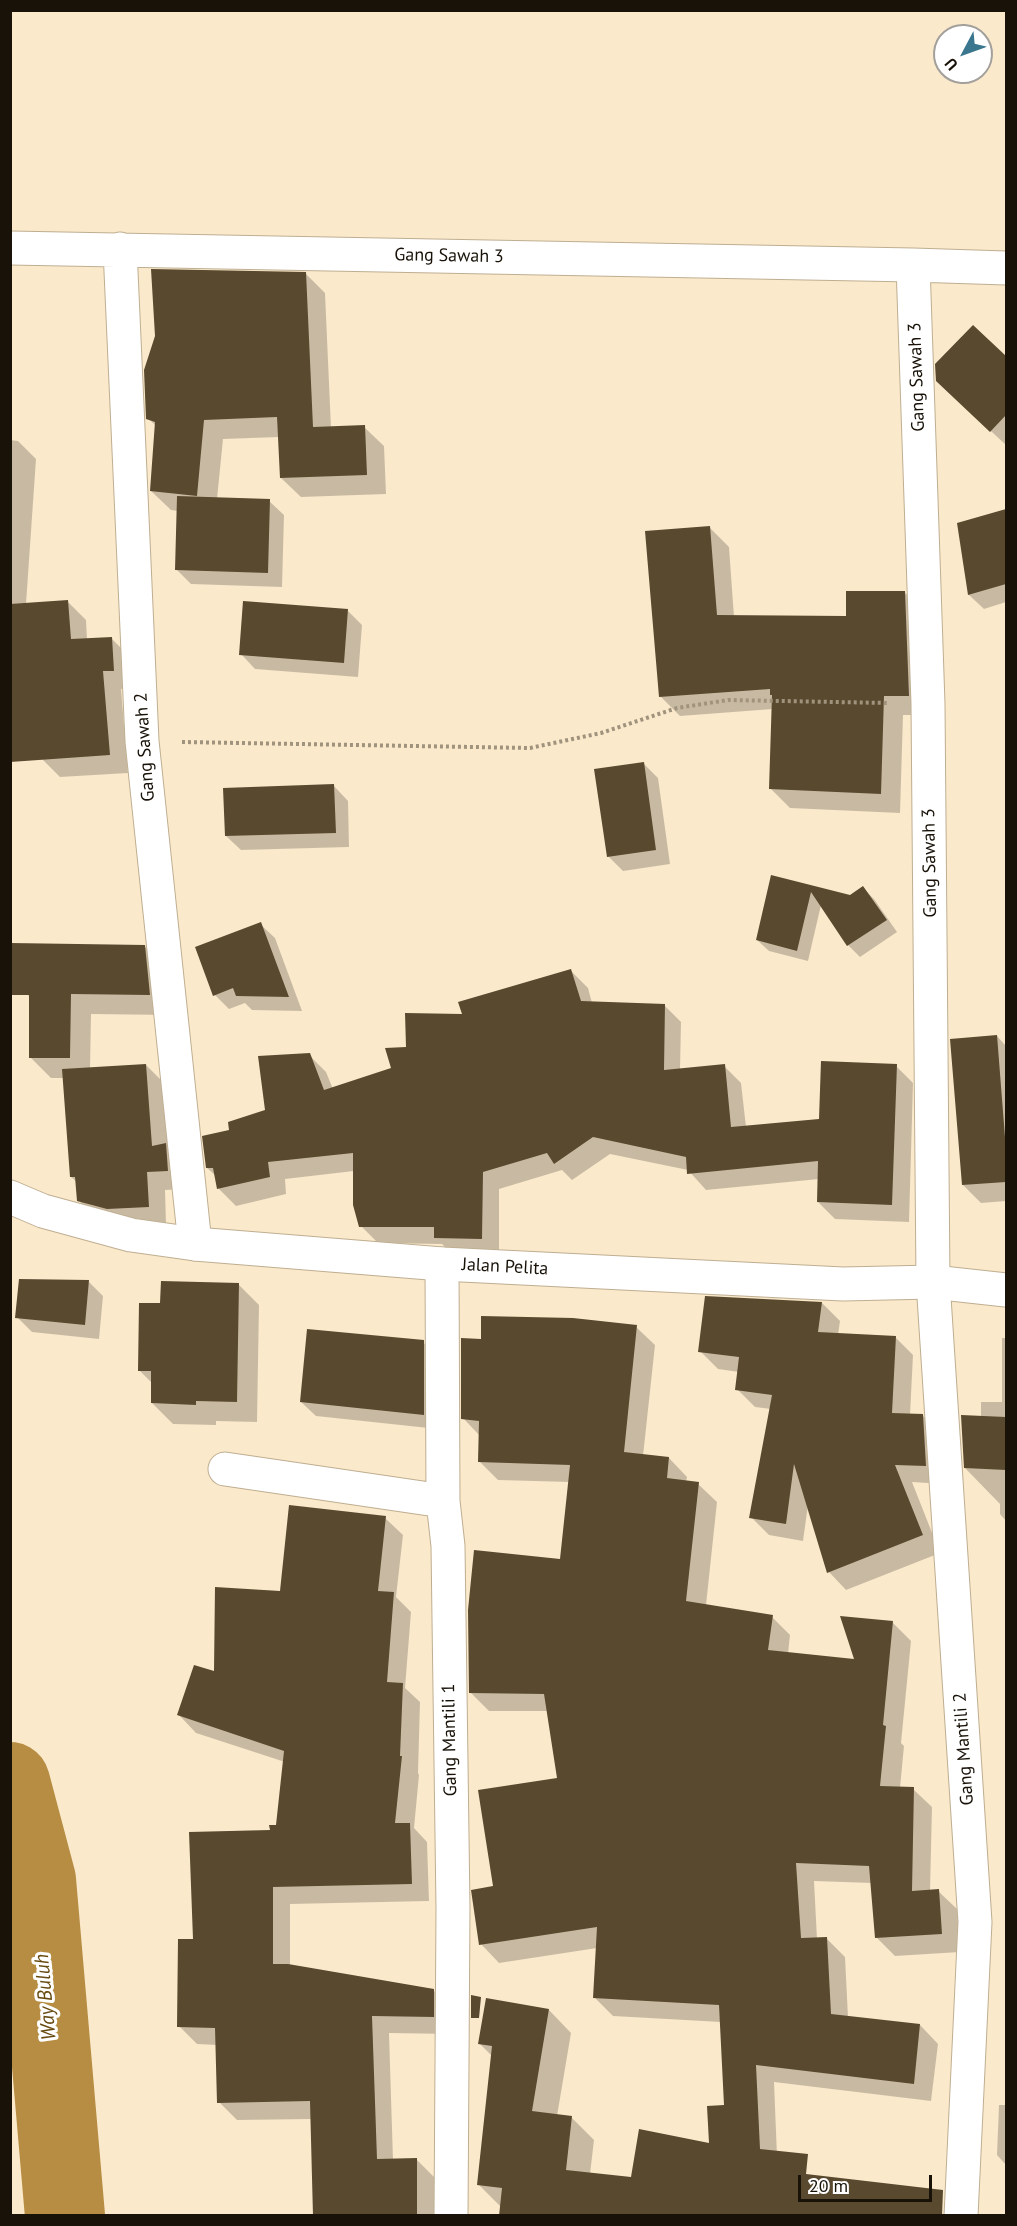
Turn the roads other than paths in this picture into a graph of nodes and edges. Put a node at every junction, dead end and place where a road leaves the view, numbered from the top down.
1 (10, 248) edge
2 (120, 249) junction
3 (913, 265) junction
4 (1006, 268) edge
5 (10, 1197) edge
6 (195, 1244) junction
7 (442, 1264) junction
8 (933, 1282) junction
9 (1006, 1290) edge
10 (225, 1469) dead end
11 (443, 1501) junction
12 (451, 2216) edge
13 (961, 2216) edge

1 - 2 street, Gang Sawah 3
2 - 3 street, Gang Sawah 3
2 - 6 street, Gang Sawah 2
3 - 4 street
3 - 8 street, Gang Sawah 3
5 - 6 street, Jalan Pelita
6 - 7 street, Jalan Pelita
7 - 8 street, Jalan Pelita
7 - 11 street, Gang Mantili 1
8 - 9 street, Jalan Pelita
8 - 13 street, Gang Mantili 2
10 - 11 street
11 - 12 street, Gang Mantili 1

